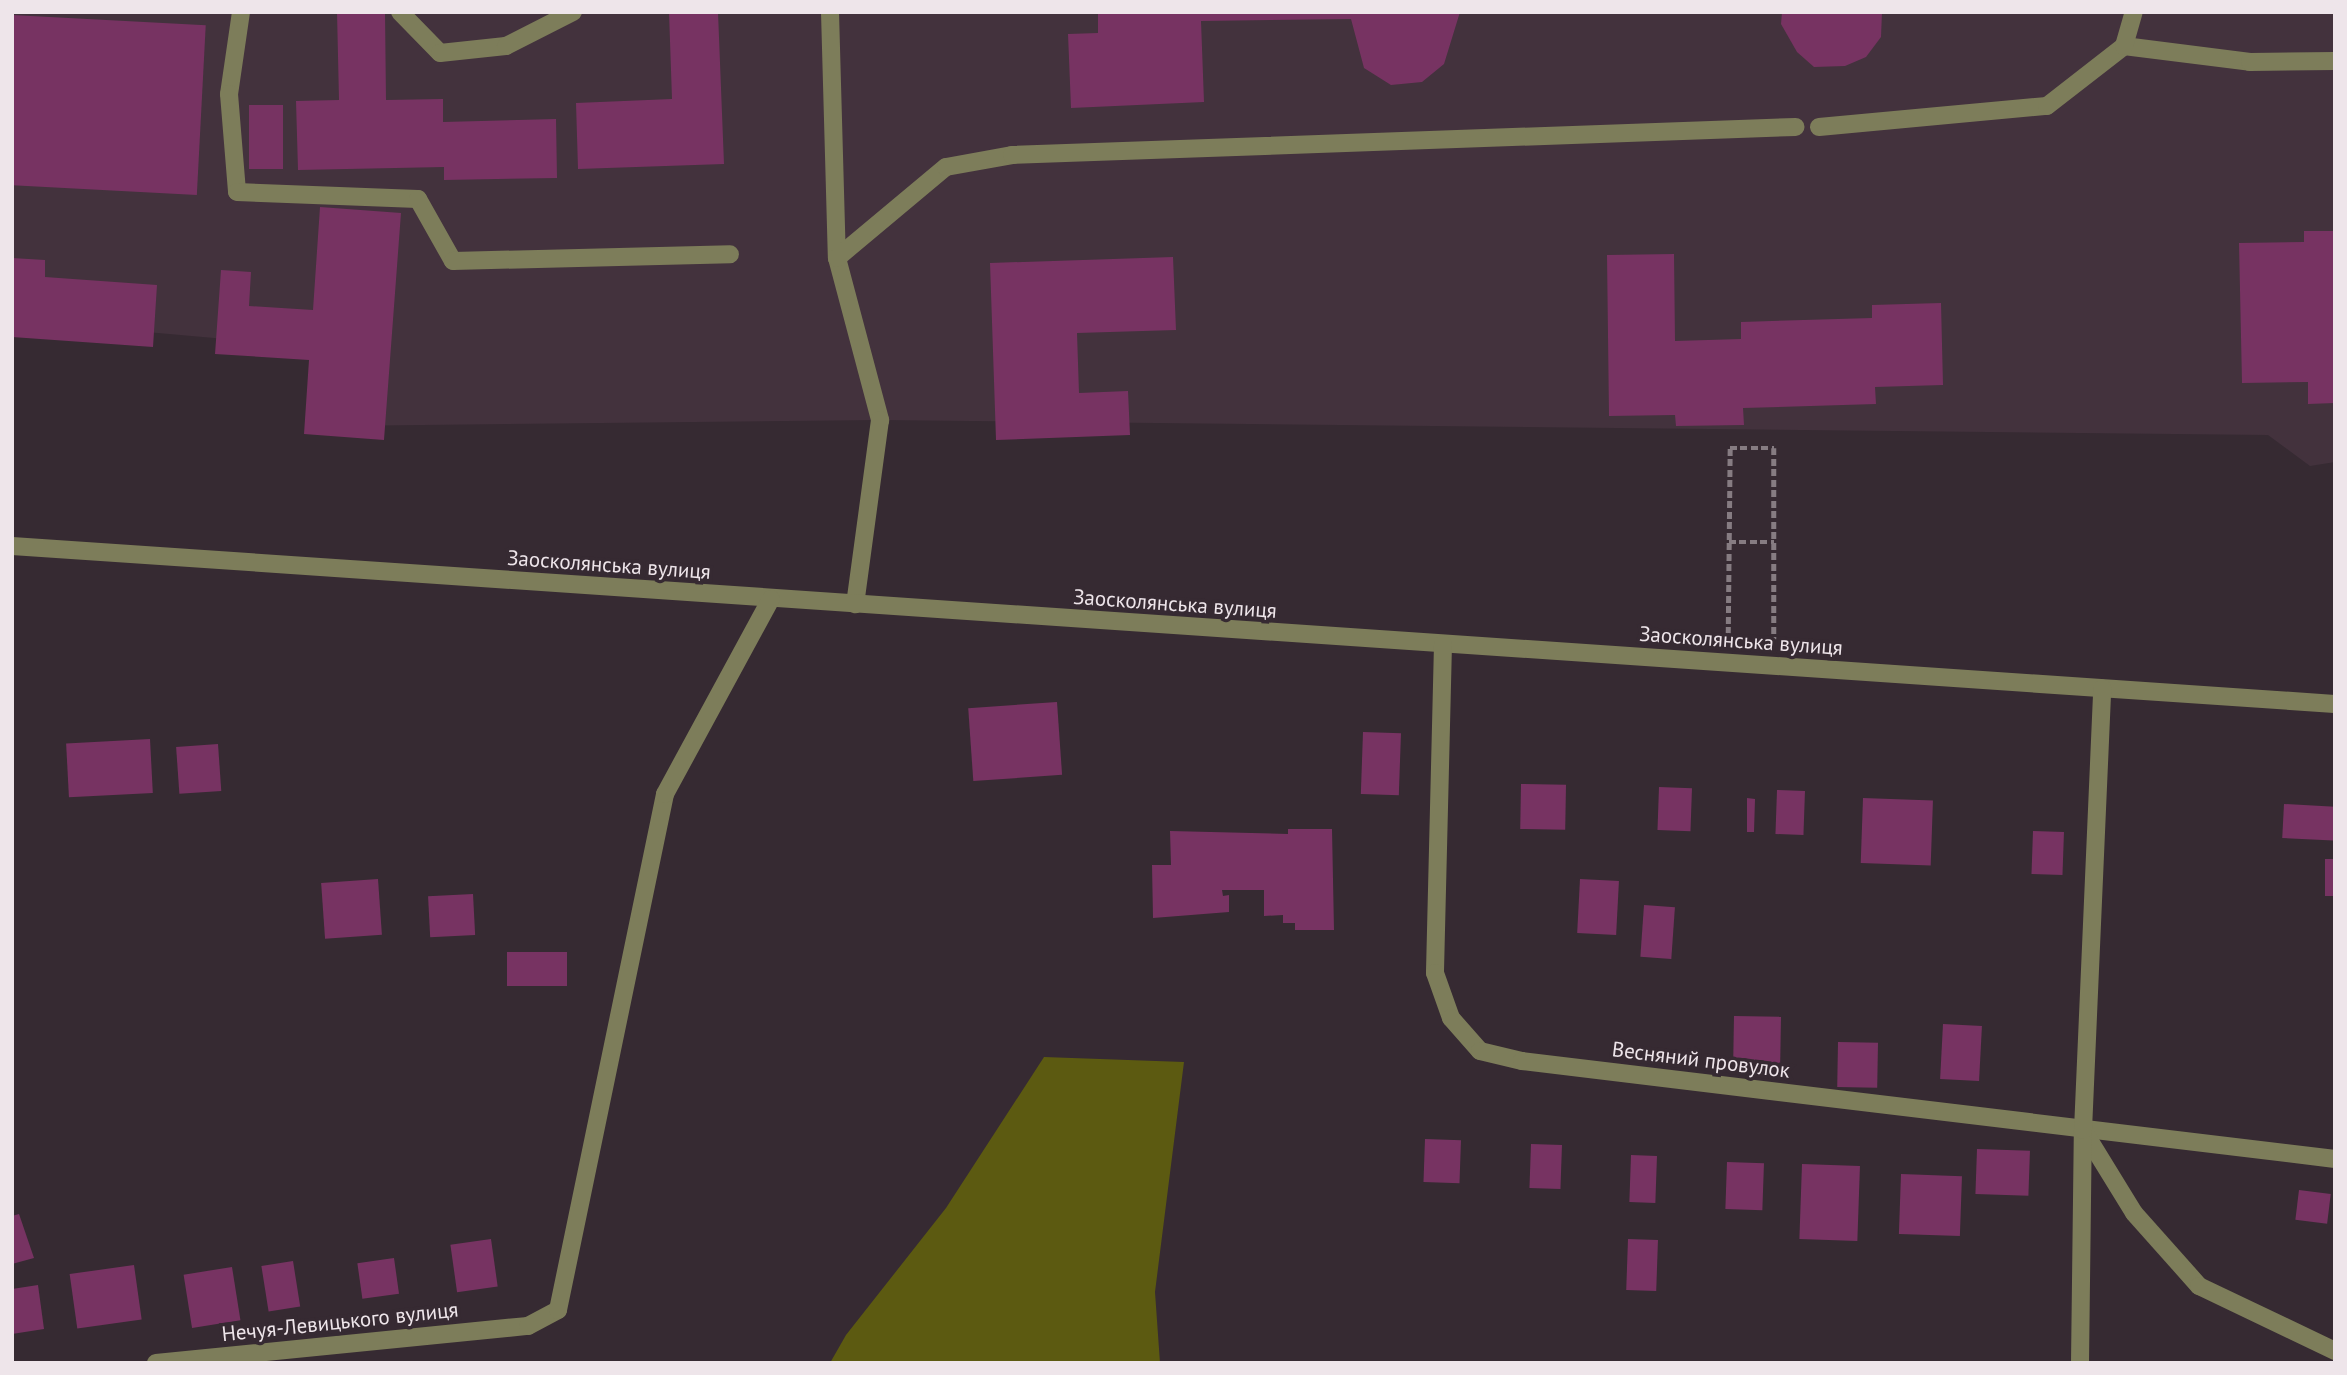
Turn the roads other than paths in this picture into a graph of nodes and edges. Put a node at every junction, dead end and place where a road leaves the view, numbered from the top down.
1 (242, 12) edge
2 (400, 12) edge
3 (573, 12) edge
4 (830, 12) edge
5 (2134, 12) edge
6 (2124, 46) junction
7 (2335, 61) edge
8 (1796, 127) dead end
9 (1819, 127) dead end
10 (730, 254) dead end
11 (837, 258) junction
12 (12, 547) edge
13 (771, 598) junction
14 (855, 604) junction
15 (1443, 644) junction
16 (2102, 688) junction
17 (2335, 704) edge
18 (2082, 1130) junction
19 (2335, 1159) edge
20 (2335, 1351) edge
21 (156, 1363) edge
22 (2080, 1363) edge

1 - 10 street
2 - 3 street
4 - 11 street
5 - 6 street
6 - 7 street
6 - 9 street
8 - 11 street
11 - 14 street
12 - 13 street, Заосколянська вулиця
13 - 14 street, Заосколянська вулиця
13 - 21 street, Нечуя-Левицького вулиця
14 - 15 street, Заосколянська вулиця
15 - 16 street, Заосколянська вулиця
15 - 18 street, Весняний провулок
16 - 17 street, Заосколянська вулиця
16 - 18 street
18 - 19 street, Весняний провулок
18 - 20 street
18 - 22 street

